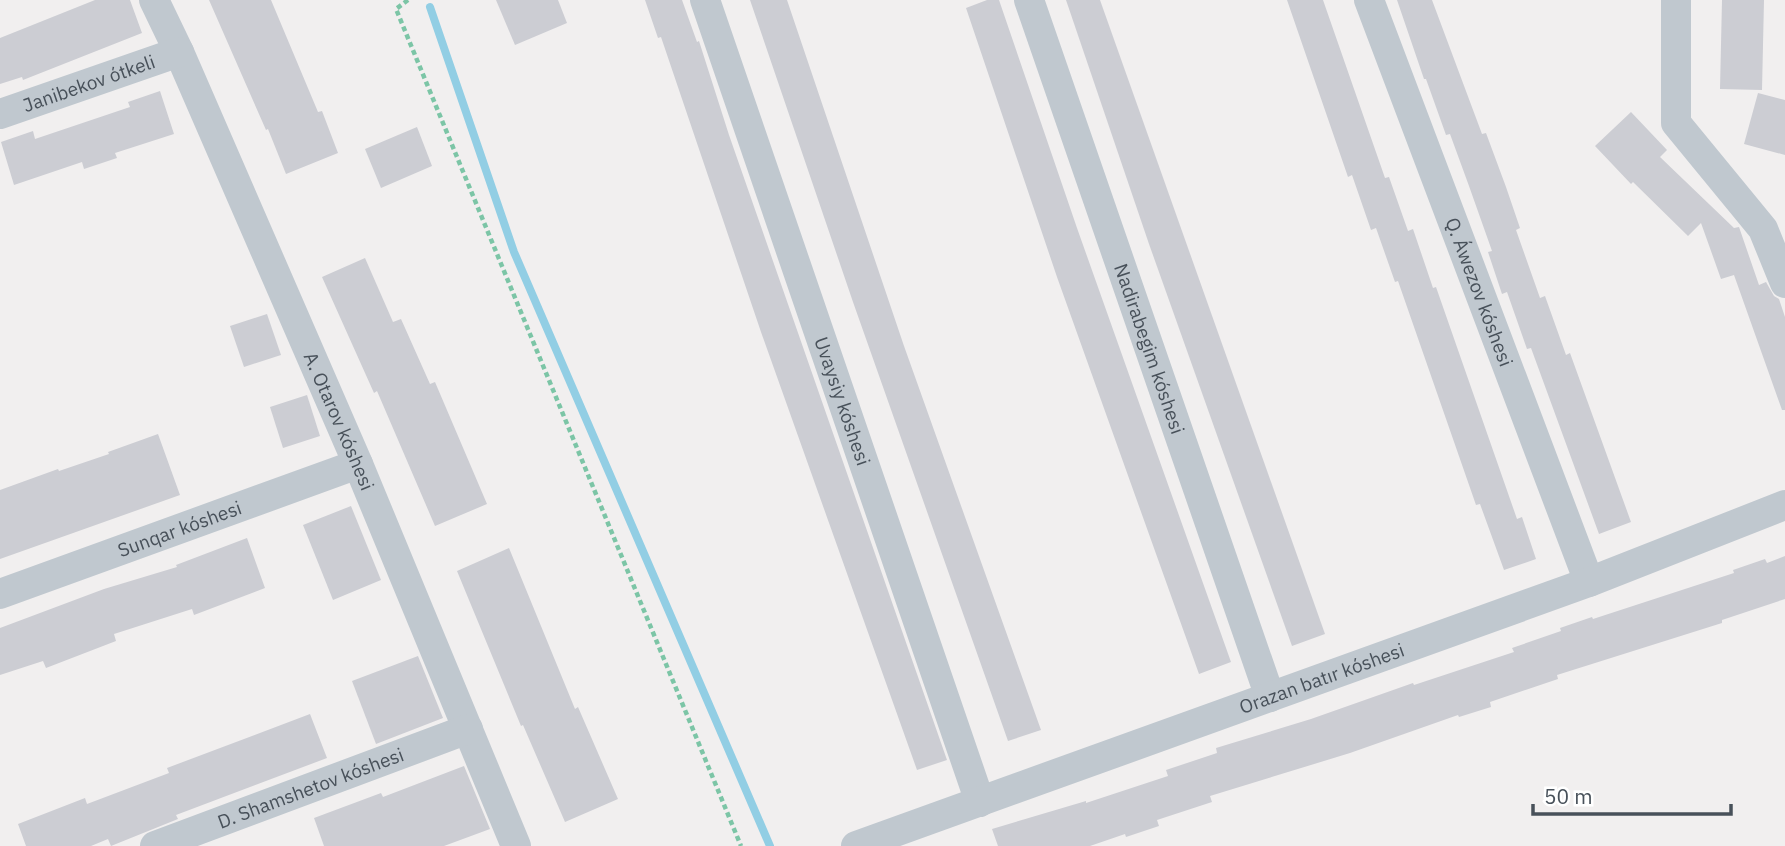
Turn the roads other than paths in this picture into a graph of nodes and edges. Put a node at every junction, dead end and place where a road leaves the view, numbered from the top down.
1 (154, 0) edge
2 (705, 0) edge
3 (1029, 0) edge
4 (1369, 0) edge
5 (1676, 0) edge
6 (179, 52) junction
7 (0, 114) edge
8 (1785, 283) edge
9 (358, 464) junction
10 (1785, 505) edge
11 (1589, 582) junction
12 (0, 594) edge
13 (1270, 697) junction
14 (468, 729) junction
15 (980, 802) junction
16 (155, 846) edge
17 (516, 846) edge
18 (856, 846) edge

1 - 6 street, A. Otarov kóshesi
2 - 15 street, Uvaysiy kóshesi
3 - 13 street, Nadirabegim kóshesi
4 - 11 street, Q. Áwezov kóshesi
5 - 8 street
6 - 7 street, Janibekov ótkeli
6 - 9 street, A. Otarov kóshesi
9 - 12 street, Sunqar kóshesi
9 - 14 street, A. Otarov kóshesi
10 - 11 street, Orazan batır kóshesi
11 - 13 street, Orazan batır kóshesi
13 - 15 street, Orazan batır kóshesi
14 - 16 street, D. Shamshetov kóshesi
14 - 17 street, A. Otarov kóshesi
15 - 18 street, Orazan batır kóshesi

